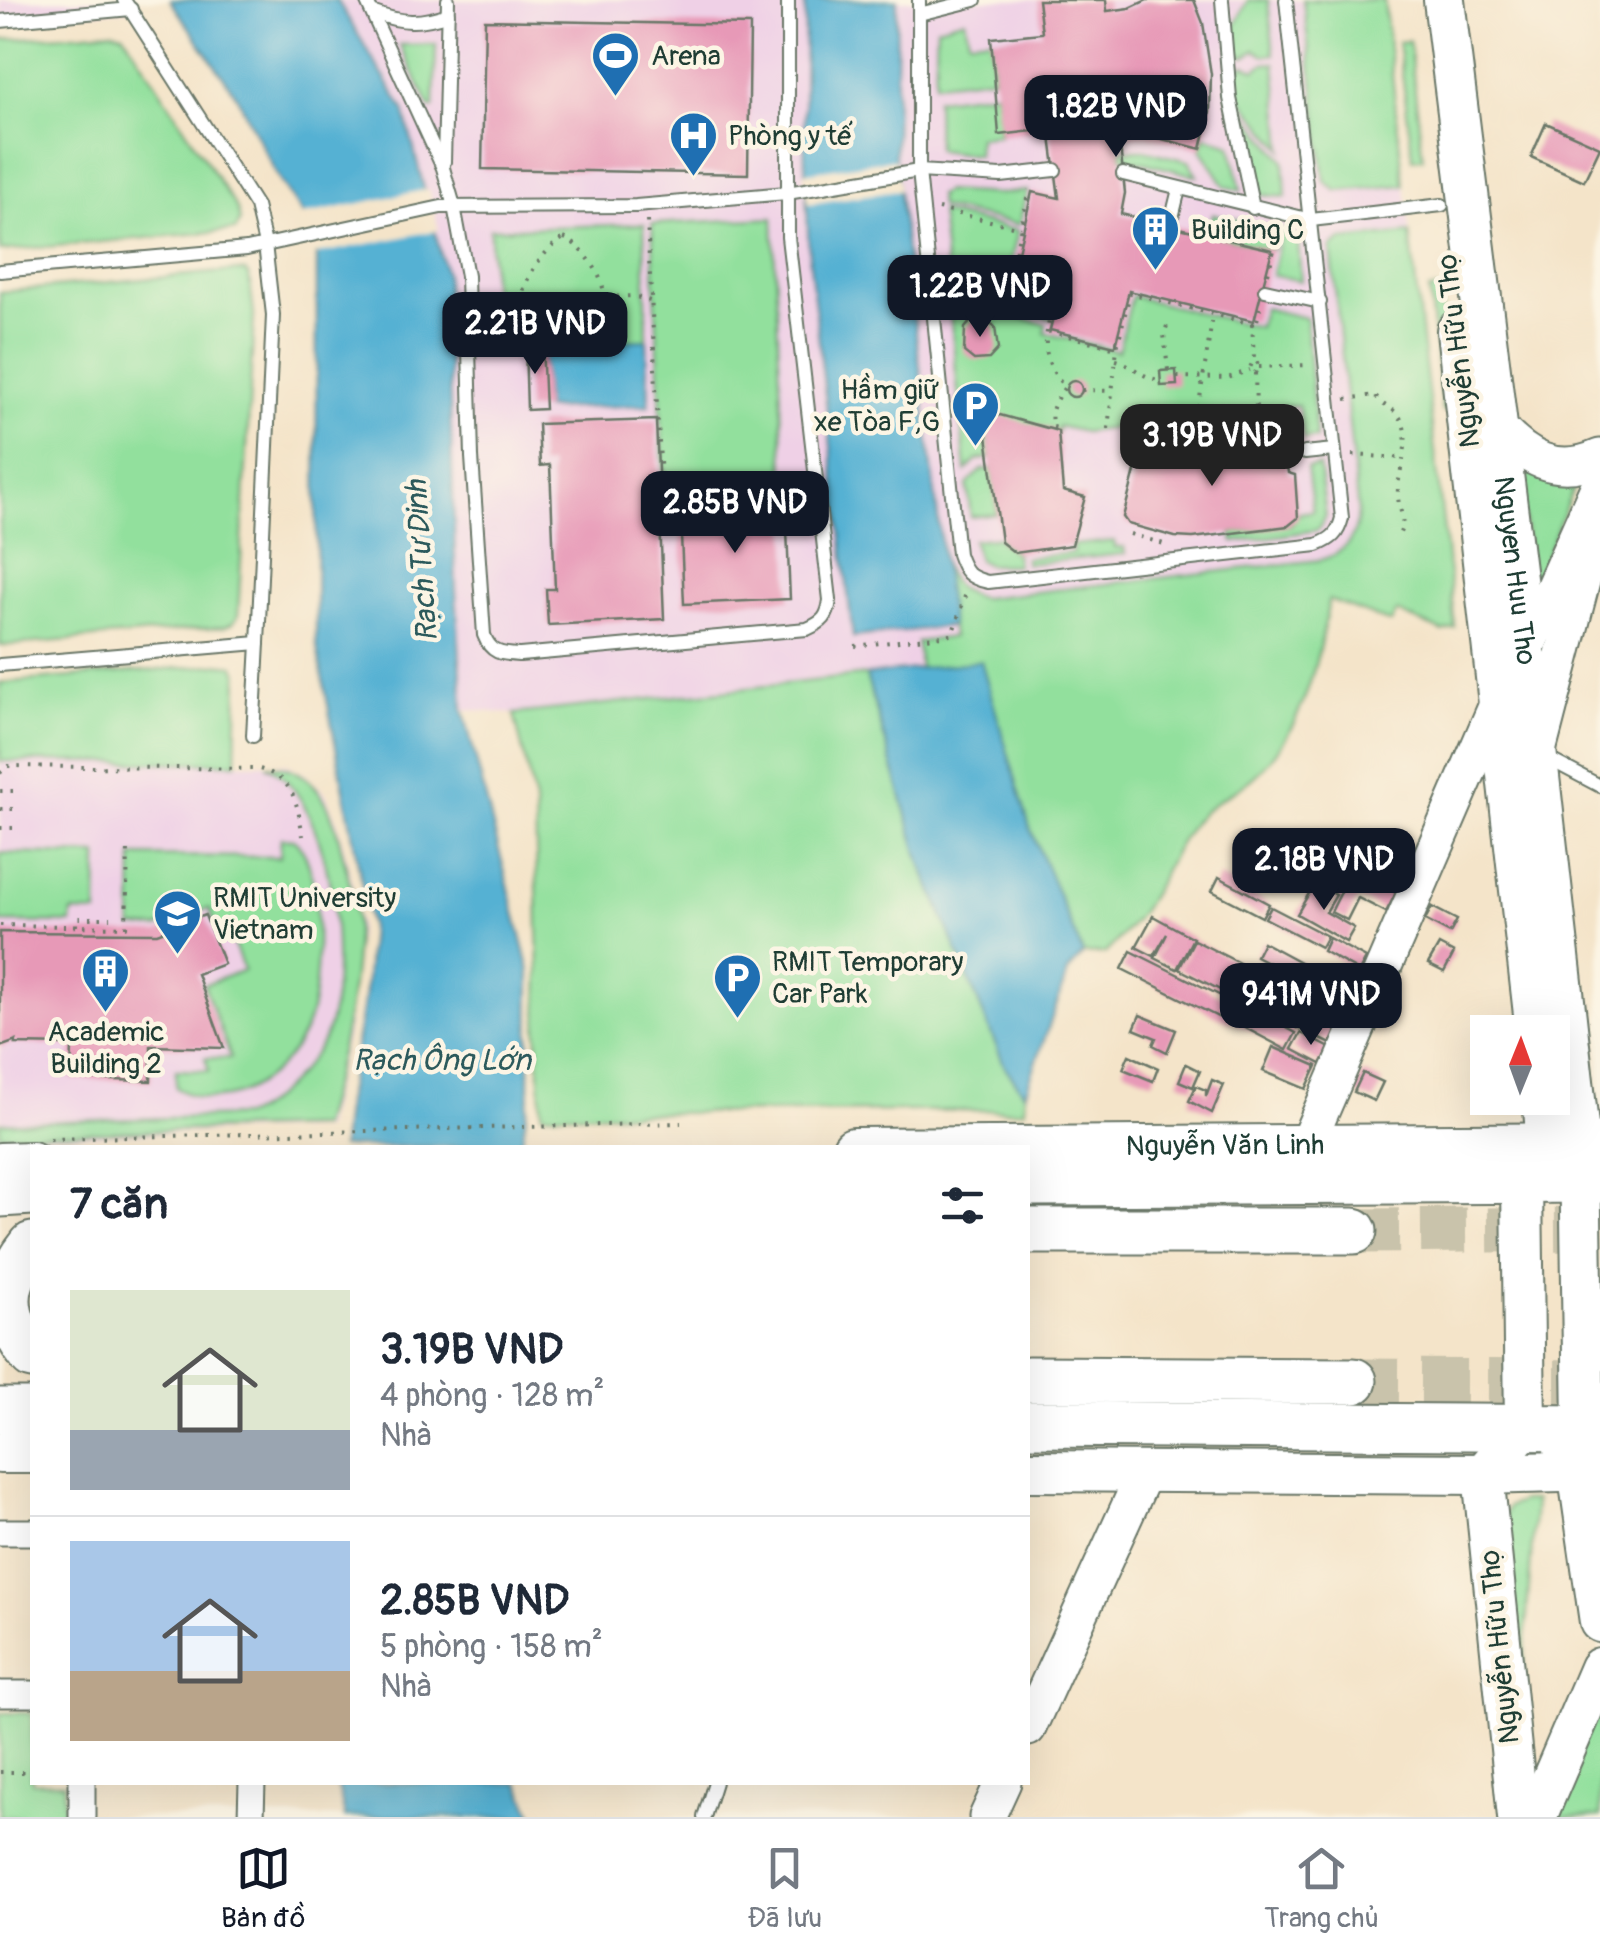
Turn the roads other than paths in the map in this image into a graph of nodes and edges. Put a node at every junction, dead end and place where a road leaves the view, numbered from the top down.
1 (366, 0) edge
2 (788, 0) edge
3 (975, 0) edge
4 (1222, 0) edge
5 (1286, 0) edge
6 (1420, 0) edge
7 (1444, 0) edge
8 (128, 5) edge
9 (448, 7) edge
10 (919, 7) edge
11 (374, 14) junction
12 (0, 21) edge
13 (444, 168) junction
14 (1055, 170) dead end
15 (919, 171) junction
16 (1123, 174) dead end
17 (1179, 189) junction
18 (787, 192) junction
19 (448, 206) junction
20 (1442, 206) junction
21 (1253, 208) junction
22 (1311, 220) junction
23 (1170, 226) dead end
24 (270, 242) junction
25 (0, 271) edge
26 (1265, 290) road end
27 (1320, 302) junction
28 (1496, 426) junction
29 (1341, 452) junction
30 (1304, 453) dead end
31 (1600, 457) edge
32 (1600, 483) edge
33 (1600, 512) edge
34 (258, 643) junction
35 (1525, 652) junction
36 (0, 664) edge
37 (1499, 700) junction
38 (254, 736) dead end
39 (1537, 753) junction
40 (1600, 786) edge
41 (1534, 1015) edge
42 (1550, 1115) edge
43 (1307, 1144) junction
44 (1030, 1146) edge
45 (30, 1152) edge
46 (0, 1163) edge
47 (1572, 1166) edge
48 (1030, 1183) edge
49 (30, 1192) edge
50 (0, 1194) edge
51 (1354, 1231) tunnel mouth
52 (1030, 1232) edge
53 (30, 1235) edge
54 (0, 1237) edge
55 (30, 1247) edge
56 (30, 1353) edge
57 (0, 1364) edge
58 (30, 1364) edge
59 (1030, 1379) edge
60 (1354, 1381) tunnel mouth
61 (0, 1410) edge
62 (30, 1411) edge
63 (1030, 1424) edge
64 (1577, 1445) edge
65 (0, 1452) edge
66 (30, 1453) edge
67 (1030, 1471) edge
68 (1144, 1474) junction
69 (1483, 1474) junction
70 (0, 1532) edge
71 (30, 1532) edge
72 (1600, 1622) edge
73 (1600, 1668) edge
74 (0, 1694) edge
75 (30, 1694) edge
76 (1030, 1724) edge
77 (82, 1785) edge
78 (252, 1785) edge
79 (714, 1785) edge
80 (1002, 1785) edge
81 (82, 1817) edge
82 (251, 1817) edge
83 (704, 1817) edge
84 (987, 1817) edge
85 (1518, 1817) edge
86 (1536, 1817) edge

1 - 11 lane
2 - 18 lane
3 - 10 lane
4 - 21 lane
5 - 22 lane
6 - 20 main road, Nguyễn Hữu Thọ
7 - 28 main road, Nguyen Huu Tho
8 - 12 lane
8 - 24 lane
9 - 11 lane
9 - 13 lane
10 - 15 lane
11 - 13 lane
13 - 19 lane
14 - 15 lane
15 - 18 lane
15 - 29 lane
16 - 17 lane
17 - 21 lane
17 - 23 lane
18 - 19 lane
18 - 19 lane
19 - 24 lane
20 - 22 lane
20 - 37 main road, Nguyễn Hữu Thọ
21 - 22 lane
22 - 27 lane
24 - 25 lane
24 - 34 lane
26 - 27 lane
27 - 29 lane
28 - 31 street
28 - 35 main road, Nguyen Huu Tho
29 - 30 lane
32 - 35 street
33 - 39 street
34 - 36 lane
34 - 38 lane
35 - 39 main road, Nguyen Huu Tho
37 - 41 main road, Nguyen Huu Tho
37 - 43 street
39 - 40 lane
39 - 47 main road, Nguyen Huu Tho
42 - 47 main road, Nguyen Huu Tho
43 - 44 main road, Nguyễn Văn Linh
43 - 47 main road, Nguyễn Văn Linh
45 - 46 main road
47 - 48 highway, Nguyễn Văn Linh
47 - 64 main road, Nguyen Huu Tho
47 - 64 main road, Nguyen Huu Tho
49 - 50 highway
51 - 52 highway
53 - 54 highway
55 - 56 highway
57 - 58 highway
59 - 60 highway
61 - 62 highway
63 - 64 highway
64 - 69 main road
64 - 69 main road
64 - 72 main road, Nguyen Huu Tho
65 - 66 main road
67 - 68 main road
68 - 69 main road
68 - 76 street
69 - 85 main road, Nguyễn Hữu Thọ
70 - 71 street
73 - 86 main road
74 - 75 street
77 - 81 street
78 - 82 street
79 - 83 lane
80 - 84 street

